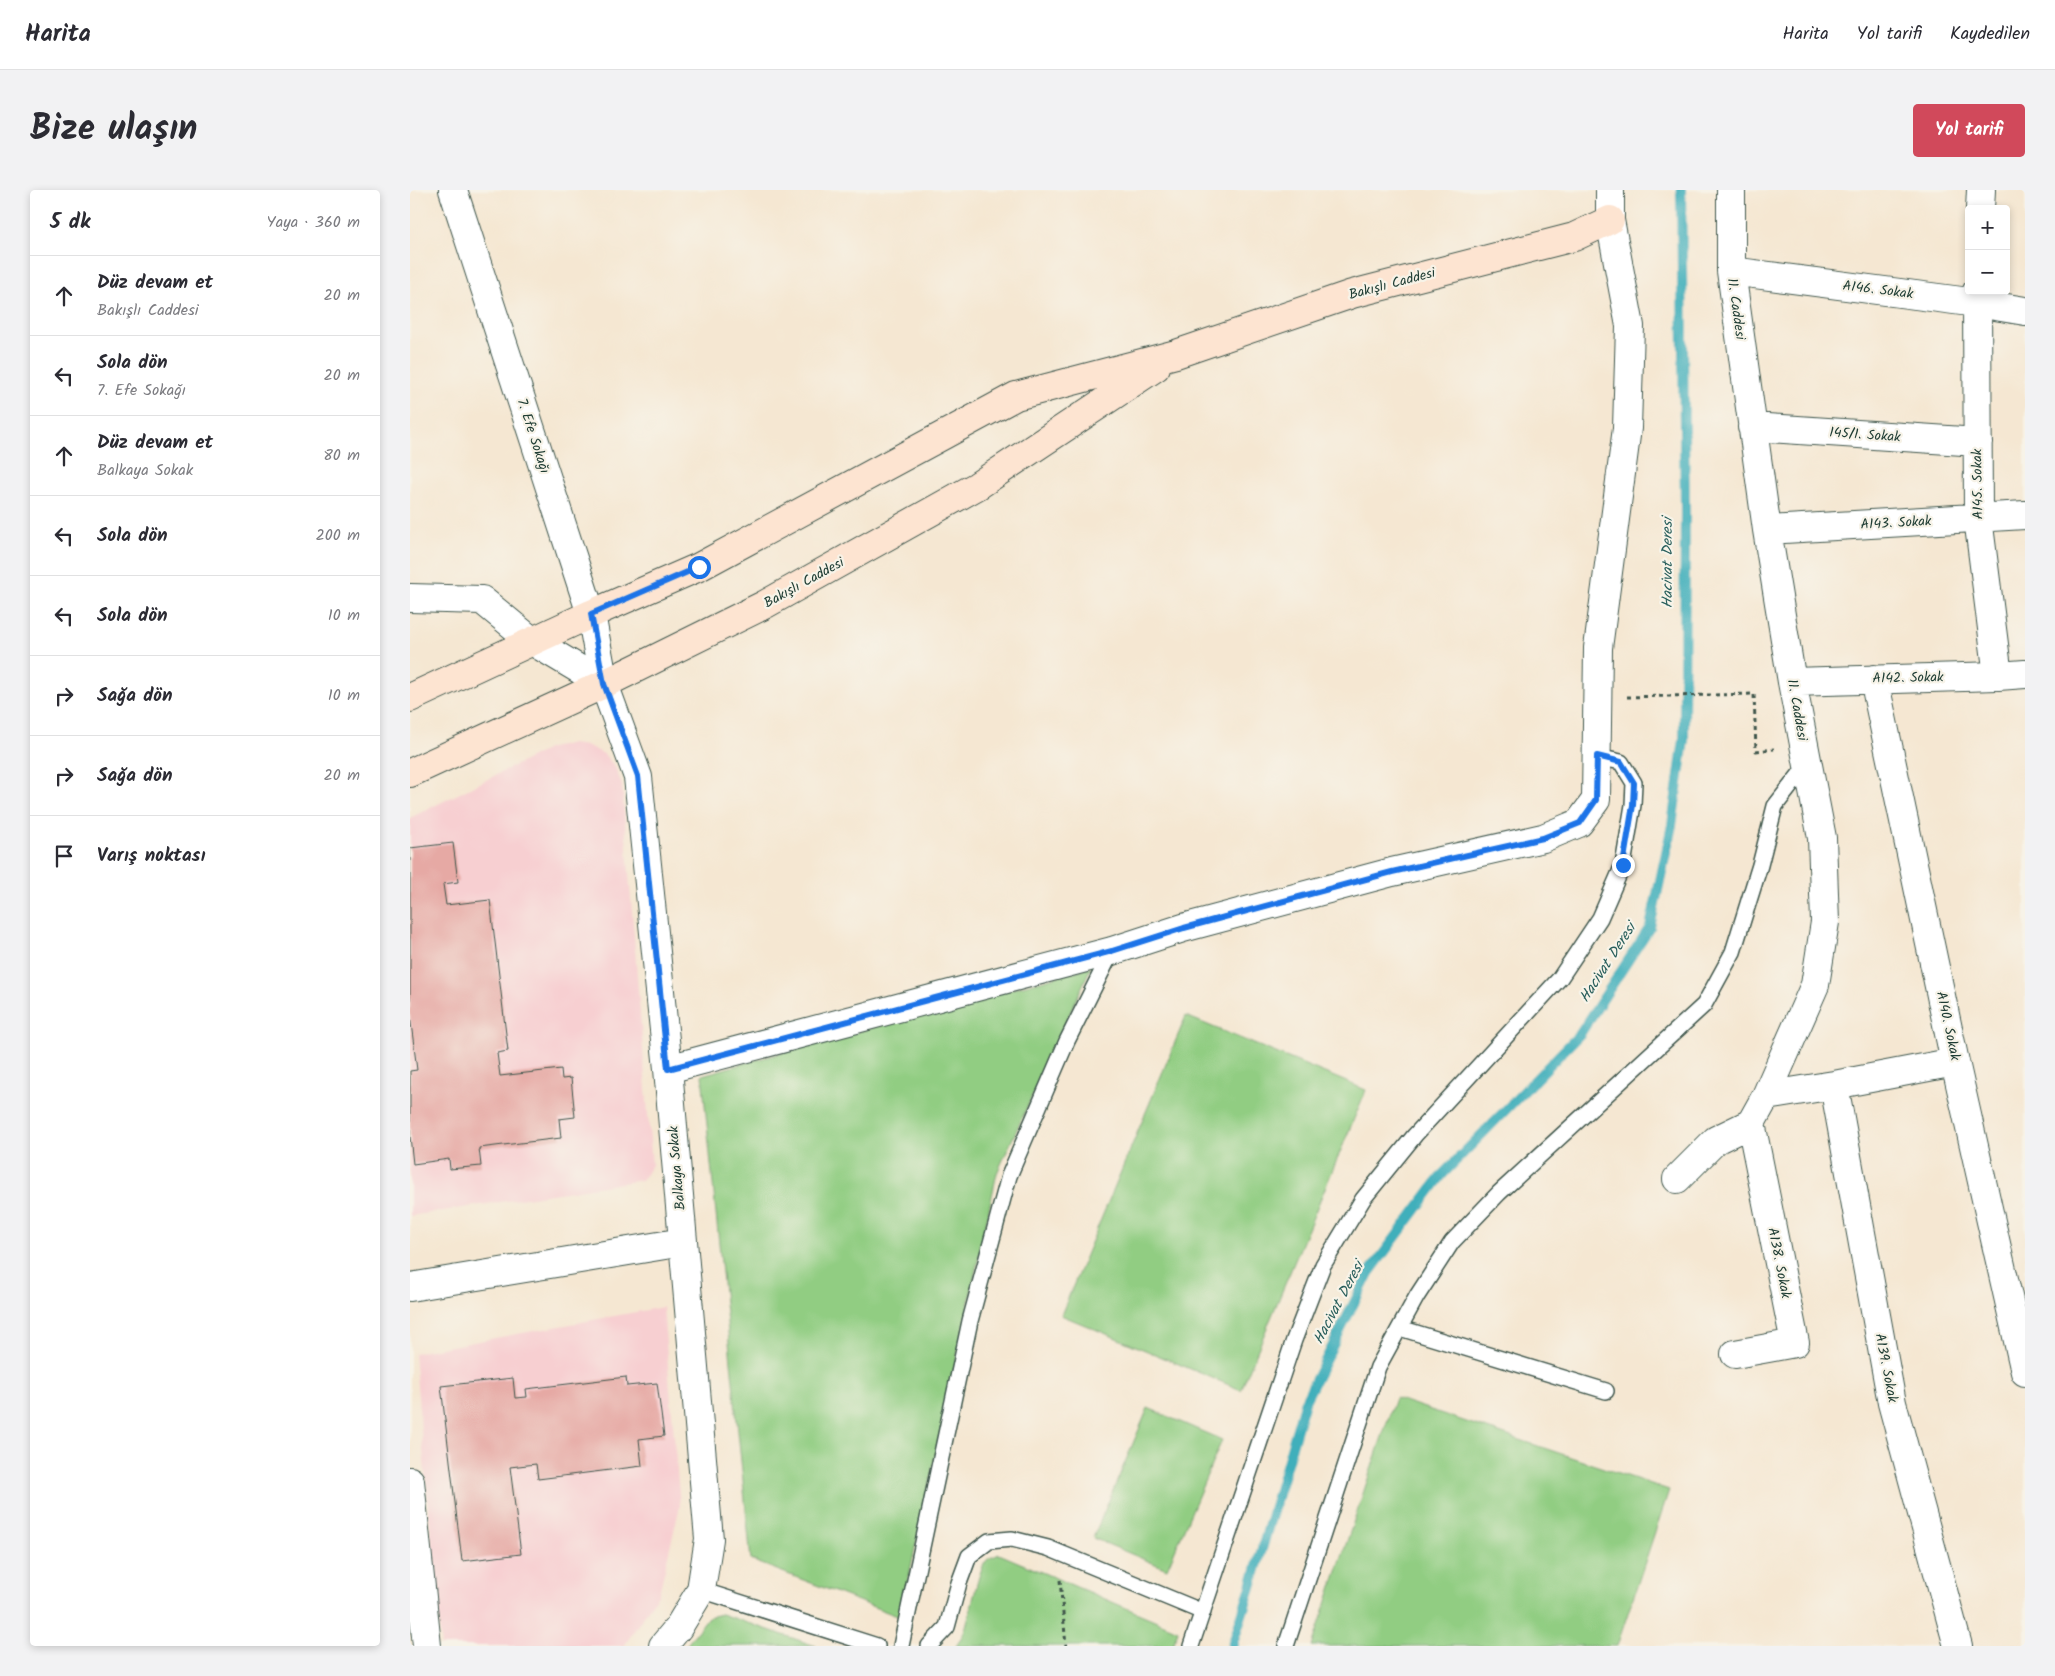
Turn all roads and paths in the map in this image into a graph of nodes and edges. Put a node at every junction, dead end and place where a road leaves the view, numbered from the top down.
1 (453, 190) edge
2 (1610, 190) edge
3 (1731, 190) edge
4 (1981, 190) edge
5 (1980, 205) edge
6 (1610, 220) junction
7 (1731, 271) junction
8 (1977, 297) edge
9 (2025, 311) edge
10 (1176, 354) junction
11 (1752, 427) junction
12 (1978, 442) junction
13 (2025, 515) edge
14 (1978, 518) junction
15 (1767, 530) junction
16 (410, 598) edge
17 (591, 614) junction
18 (532, 640) junction
19 (2025, 674) edge
20 (1998, 676) junction
21 (1874, 679) junction
22 (1792, 682) junction
23 (604, 684) junction
24 (1622, 697) dead end
25 (410, 698) edge
26 (1597, 756) junction
27 (1806, 756) junction
28 (410, 773) edge
29 (1112, 951) junction
30 (1955, 1062) junction
31 (668, 1069) junction
32 (1834, 1085) junction
33 (1766, 1096) junction
34 (1751, 1123) junction
35 (1677, 1179) dead end
36 (683, 1242) junction
37 (410, 1287) edge
38 (1400, 1328) junction
39 (1735, 1354) dead end
40 (2025, 1372) edge
41 (1606, 1391) dead end
42 (410, 1481) edge
43 (1060, 1580) dead end
44 (701, 1590) junction
45 (1203, 1612) junction
46 (427, 1646) edge
47 (663, 1646) edge
48 (877, 1646) edge
49 (901, 1646) edge
50 (929, 1646) edge
51 (1066, 1646) edge
52 (1192, 1646) edge
53 (1286, 1646) edge
54 (1958, 1646) edge

1 - 17 street, 7. Efe Sokağı
2 - 6 street
3 - 7 street, 11. Caddesi
4 - 5 street
6 - 10 street, Bakışlı Caddesi
6 - 26 street
7 - 8 street, A146. Sokak
7 - 11 street, 11. Caddesi
8 - 9 street, A146. Sokak
8 - 12 street, A145. Sokak
10 - 17 street, Bakışlı Caddesi
10 - 23 street, Bakışlı Caddesi
11 - 12 street, 145/1. Sokak
11 - 15 street, 11. Caddesi
12 - 14 street, A145. Sokak
13 - 14 street, A143. Sokak
14 - 15 street, A143. Sokak
14 - 20 street, A145. Sokak
15 - 22 street, 11. Caddesi
16 - 18 street
17 - 18 street, Bakışlı Caddesi
17 - 23 street, 7. Efe Sokağı
18 - 23 street
18 - 25 street, Bakışlı Caddesi
19 - 20 street, A142. Sokak
20 - 21 street, A142. Sokak
21 - 22 street, A142. Sokak
21 - 30 street, A140. Sokak
22 - 27 street, 11. Caddesi
23 - 28 street, Bakışlı Caddesi
23 - 31 street, Balkaya Sokak
24 - 27 path
26 - 29 street
26 - 45 lane
27 - 33 street, 11. Caddesi
27 - 38 lane
29 - 31 street
29 - 49 lane
30 - 32 street
30 - 40 street, A140. Sokak
31 - 36 street, Balkaya Sokak
32 - 33 street
32 - 54 street, A139. Sokak
33 - 34 street, 11. Caddesi
34 - 35 street
34 - 39 street, A138. Sokak
36 - 37 street
36 - 44 street, Balkaya Sokak
38 - 41 lane
38 - 53 lane
42 - 46 street
43 - 51 path
44 - 47 street, Balkaya Sokak
44 - 48 lane
45 - 50 lane
45 - 52 lane

